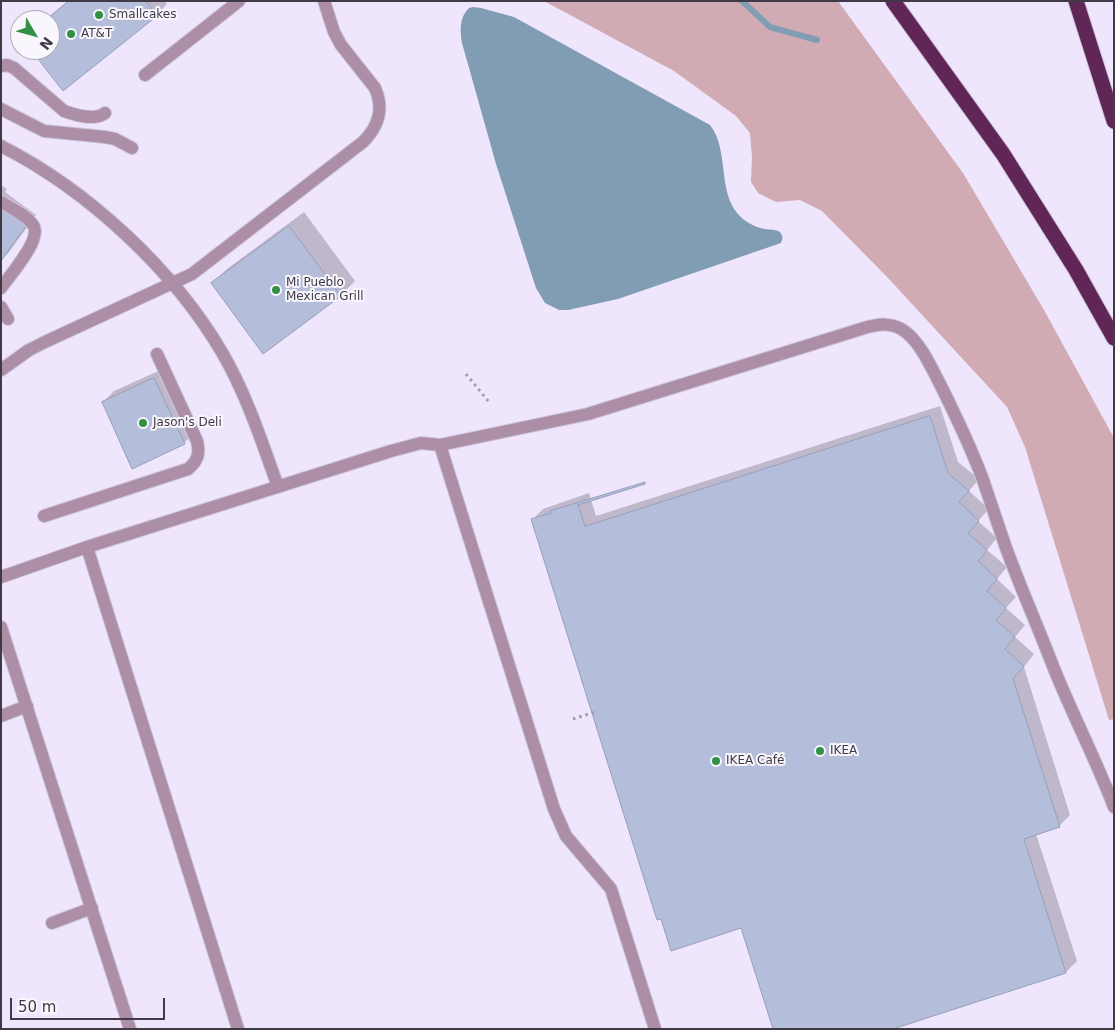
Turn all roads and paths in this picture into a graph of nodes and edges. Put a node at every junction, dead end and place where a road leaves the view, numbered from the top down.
1 (239, 1) edge
2 (324, 1) edge
3 (893, 1) edge
4 (1076, 1) edge
5 (1, 66) edge
6 (145, 75) dead end
7 (1, 109) edge
8 (105, 113) dead end
9 (1114, 121) edge
10 (1, 146) edge
11 (132, 148) dead end
12 (1, 202) edge
13 (172, 284) junction
14 (1, 288) edge
15 (1, 307) edge
16 (8, 319) dead end
17 (1114, 338) edge
18 (157, 354) dead end
19 (1, 370) edge
20 (466, 374) dead end
21 (489, 402) dead end
22 (440, 445) junction
23 (278, 488) junction
24 (44, 516) dead end
25 (87, 547) junction
26 (1, 577) edge
27 (1, 627) edge
28 (27, 706) junction
29 (598, 711) dead end
30 (1, 716) edge
31 (573, 719) dead end
32 (1114, 807) edge
33 (92, 908) junction
34 (52, 923) dead end
35 (130, 1029) edge
36 (238, 1029) edge
37 (655, 1029) edge

1 - 6 street
2 - 13 street
3 - 17 highway
4 - 9 highway
5 - 8 street
7 - 11 street
10 - 13 street
12 - 14 street
13 - 19 street
13 - 23 street
15 - 16 street
18 - 24 street
20 - 21 path
22 - 23 street
22 - 32 street
22 - 37 street
23 - 25 street
25 - 26 street
25 - 36 street
27 - 28 street
28 - 30 street
28 - 33 street
29 - 31 path
33 - 34 street
33 - 35 street

